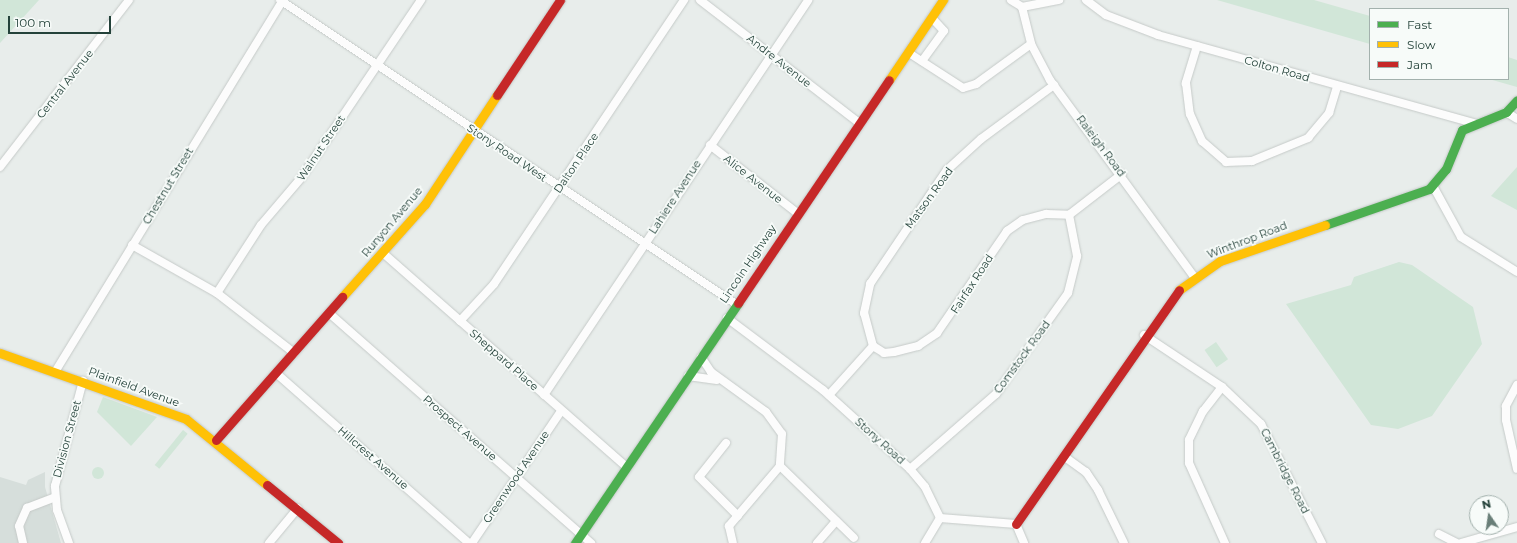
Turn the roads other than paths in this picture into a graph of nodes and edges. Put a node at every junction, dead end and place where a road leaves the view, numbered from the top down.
1 (130, 0) edge
2 (281, 0) edge
3 (421, 0) edge
4 (560, 0) edge
5 (684, 0) edge
6 (700, 0) edge
7 (808, 0) edge
8 (944, 0) edge
9 (1011, 0) edge
10 (1059, 0) edge
11 (1086, 0) edge
12 (1022, 8) junction
13 (932, 18) junction
14 (1031, 44) junction
15 (1196, 46) junction
16 (909, 53) junction
17 (770, 54) junction
18 (922, 62) junction
19 (377, 65) junction
20 (1054, 85) junction
21 (1337, 86) junction
22 (1517, 100) edge
23 (1506, 112) junction
24 (1517, 119) edge
25 (1474, 122) junction
26 (859, 123) junction
27 (473, 130) junction
28 (710, 145) junction
29 (0, 167) edge
30 (1122, 174) junction
31 (1433, 186) junction
32 (559, 188) junction
33 (797, 213) junction
34 (1068, 215) junction
35 (132, 245) junction
36 (644, 245) junction
37 (383, 252) junction
38 (1517, 272) edge
39 (1195, 278) junction
40 (217, 293) junction
41 (736, 304) junction
42 (329, 313) junction
43 (727, 318) junction
44 (460, 321) junction
45 (1144, 335) junction
46 (873, 346) junction
47 (294, 352) junction
48 (0, 353) edge
49 (701, 357) junction
50 (55, 372) junction
51 (276, 372) junction
52 (688, 376) junction
53 (83, 381) junction
54 (724, 382) junction
55 (1517, 385) edge
56 (1222, 387) junction
57 (544, 395) junction
58 (829, 395) junction
59 (561, 411) junction
60 (216, 440) junction
61 (726, 443) dead end
62 (1064, 456) junction
63 (780, 466) junction
64 (627, 467) junction
65 (910, 469) junction
66 (1517, 469) edge
67 (516, 477) junction
68 (55, 497) junction
69 (298, 508) junction
70 (738, 516) junction
71 (940, 518) junction
72 (836, 521) junction
73 (1016, 524) junction
74 (1517, 527) edge
75 (581, 534) junction
76 (1439, 534) dead end
77 (854, 538) dead end
78 (23, 543) edge
79 (69, 543) edge
80 (269, 543) edge
81 (338, 543) edge
82 (470, 543) edge
83 (575, 543) edge
84 (591, 543) edge
85 (732, 543) edge
86 (817, 543) edge
87 (925, 543) edge
88 (1024, 543) edge
89 (1124, 543) edge
90 (1225, 543) edge
91 (1322, 543) edge
92 (1457, 543) edge
93 (1461, 543) edge

1 - 29 street, Central Avenue
2 - 19 street, Stony Road West
2 - 35 street, Chestnut Street
3 - 19 street, Walnut Street
4 - 27 street, Runyon Avenue
5 - 32 street, Dalton Place
6 - 17 street, Andre Avenue
7 - 17 street, Lahiere Avenue
8 - 13 street, Lincoln Highway
9 - 12 street
10 - 12 street
11 - 15 street, Colton Road
12 - 14 street, Raleigh Road
13 - 16 street, Lincoln Highway
13 - 18 street
14 - 18 street
14 - 20 street, Raleigh Road
15 - 21 street, Colton Road
15 - 21 street
16 - 18 street
16 - 26 street, Lincoln Highway
17 - 26 street, Andre Avenue
17 - 28 street, Lahiere Avenue
19 - 27 street, Stony Road West
19 - 40 street, Walnut Street
20 - 30 street, Raleigh Road
20 - 46 street, Matson Road
21 - 25 street, Colton Road
22 - 23 street
23 - 24 street
23 - 25 street
25 - 31 street
26 - 33 street, Lincoln Highway
27 - 32 street, Stony Road West
27 - 37 street, Runyon Avenue
28 - 33 street, Alice Avenue
28 - 36 street, Lahiere Avenue
30 - 34 street
30 - 39 street, Raleigh Road
31 - 38 street
31 - 39 street, Winthrop Road
32 - 36 street, Stony Road West
32 - 44 street, Dalton Place
33 - 41 street, Lincoln Highway
34 - 46 street, Fairfax Road
34 - 65 street, Comstock Road
35 - 40 street
35 - 50 street, Chestnut Street
36 - 41 street, Stony Road West
36 - 57 street, Lahiere Avenue
37 - 42 street, Runyon Avenue
37 - 44 street, Sheppard Place
39 - 45 street, Winthrop Road
40 - 47 street
41 - 43 street, Lincoln Highway
42 - 47 street, Runyon Avenue
42 - 67 street, Prospect Avenue
43 - 49 street, Lincoln Highway
43 - 58 street, Stony Road
44 - 57 street, Sheppard Place
45 - 56 street, Cambridge Road
45 - 62 street, Winthrop Road
46 - 58 street
47 - 51 street, Runyon Avenue
48 - 50 street, Plainfield Avenue
49 - 52 street, Lincoln Highway
49 - 54 street
50 - 53 street, Plainfield Avenue
51 - 60 street, Runyon Avenue
51 - 82 street, Hillcrest Avenue
52 - 54 street
52 - 64 street, Lincoln Highway
53 - 60 street, Plainfield Avenue
53 - 68 street, Division Street
54 - 63 street
55 - 66 street
56 - 90 street
56 - 91 street, Cambridge Road
57 - 59 street, Sheppard Place
58 - 65 street, Stony Road
59 - 64 street, Sheppard Place
59 - 67 street, Greenwood Avenue
60 - 69 street, Plainfield Avenue
61 - 70 street
62 - 73 street, Winthrop Road
62 - 89 street
63 - 70 street
63 - 72 street
64 - 75 street, Lincoln Highway
65 - 71 street, Stony Road
67 - 75 street, Prospect Avenue
67 - 82 street, Greenwood Avenue
68 - 78 street
68 - 79 street, Division Street
69 - 80 street
69 - 81 street, Plainfield Avenue
70 - 85 street
71 - 73 street
71 - 87 street
72 - 77 street
72 - 86 street
73 - 88 street
74 - 93 street
75 - 83 street, Lincoln Highway
75 - 84 street, Prospect Avenue
76 - 92 street

